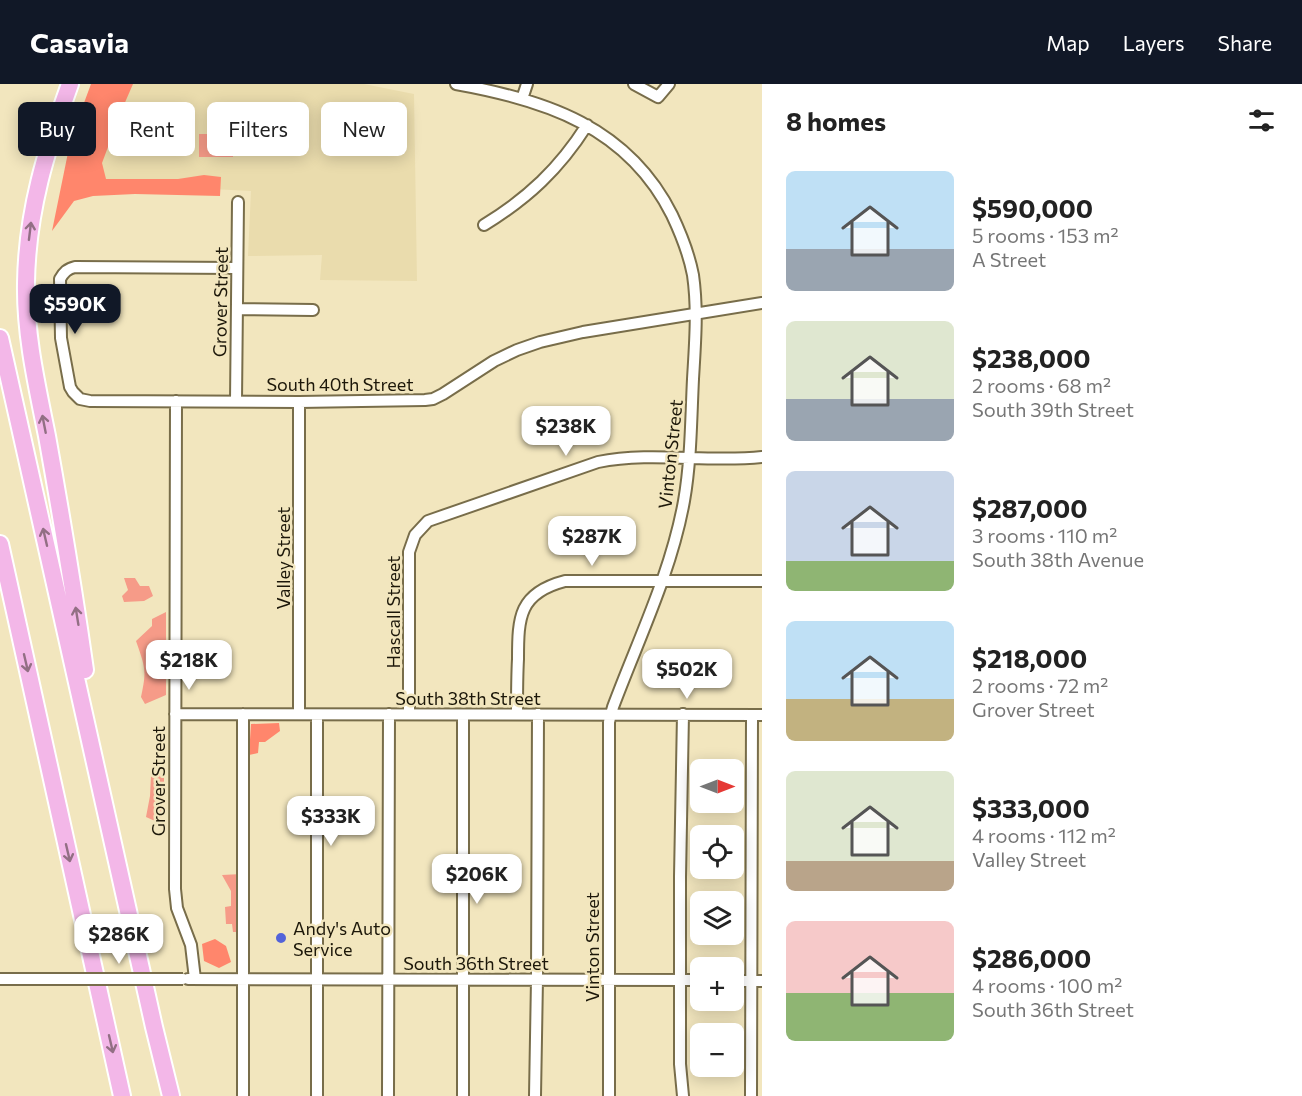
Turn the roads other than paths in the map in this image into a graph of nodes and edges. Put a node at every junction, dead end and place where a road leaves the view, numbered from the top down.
1 (70, 84) edge
2 (456, 84) edge
3 (527, 84) edge
4 (634, 84) edge
5 (669, 84) edge
6 (522, 99) junction
7 (587, 125) junction
8 (238, 202) dead end
9 (484, 225) dead end
10 (237, 268) junction
11 (762, 303) edge
12 (237, 309) junction
13 (313, 309) dead end
14 (696, 314) junction
15 (0, 338) edge
16 (176, 401) junction
17 (236, 401) junction
18 (299, 402) junction
19 (689, 457) junction
20 (762, 457) edge
21 (0, 544) edge
22 (762, 580) edge
23 (661, 581) junction
24 (175, 714) junction
25 (243, 714) junction
26 (299, 714) junction
27 (389, 714) junction
28 (409, 714) junction
29 (517, 714) junction
30 (538, 714) junction
31 (611, 714) junction
32 (683, 714) junction
33 (317, 715) junction
34 (463, 715) junction
35 (757, 715) edge
36 (104, 799) junction
37 (0, 979) edge
38 (189, 979) junction
39 (243, 979) junction
40 (317, 979) junction
41 (388, 979) junction
42 (537, 979) junction
43 (463, 980) junction
44 (609, 980) junction
45 (681, 980) junction
46 (690, 980) edge
47 (756, 981) edge
48 (122, 1096) edge
49 (169, 1096) edge
50 (243, 1096) edge
51 (317, 1096) edge
52 (388, 1096) edge
53 (463, 1096) edge
54 (535, 1096) edge
55 (609, 1096) edge
56 (683, 1096) edge
57 (751, 1096) edge

36 -> 1 highway
2 - 6 street, Vinton Street
3 - 6 street
4 - 5 street
6 - 7 street, Vinton Street
7 - 9 street
7 - 14 street, Vinton Street
8 - 10 street, Grover Street
10 - 12 street, Grover Street
10 - 16 street, South 40th Street
11 - 14 street, South 40th Street
12 - 13 street
12 - 17 street, Grover Street
14 - 18 street, South 40th Street
14 - 19 street, Vinton Street
36 -> 15 highway
16 - 17 street, South 40th Street
16 - 24 street, Grover Street
17 - 18 street, South 40th Street
18 - 26 street, Valley Street
19 - 20 street
19 - 23 street, Vinton Street
19 - 28 street, Hascall Street
21 -> 48 highway
22 - 23 street
23 - 29 street
23 - 31 street, Vinton Street
24 - 25 street, South 38th Street
24 - 38 street, Grover Street
25 - 26 street, South 38th Street
25 - 39 street
26 - 33 street, South 38th Street
27 - 28 street, South 38th Street
27 - 33 street, South 38th Street
27 - 41 street
28 - 34 street, South 38th Street
29 - 30 street, South 38th Street
29 - 34 street, South 38th Street
30 - 31 street, South 38th Street
30 - 42 street
31 - 32 street, South 38th Street
31 - 44 street, Vinton Street
32 - 35 street, South 38th Street
32 - 45 street
33 - 40 street
34 - 43 street
35 - 47 street
36 - 49 highway
37 - 38 street, South 36th Street, bridge
38 - 39 street, South 36th Street
39 - 40 street, South 36th Street
39 - 50 street
40 - 41 street, South 36th Street
40 - 51 street
41 - 43 street, South 36th Street
41 - 52 street
42 - 43 street, South 36th Street
42 - 44 street, South 36th Street
42 - 54 street
43 - 53 street
44 - 45 street, South 36th Street
44 - 55 street, Vinton Street
45 - 46 street, South 36th Street
45 - 56 street
47 - 57 street

